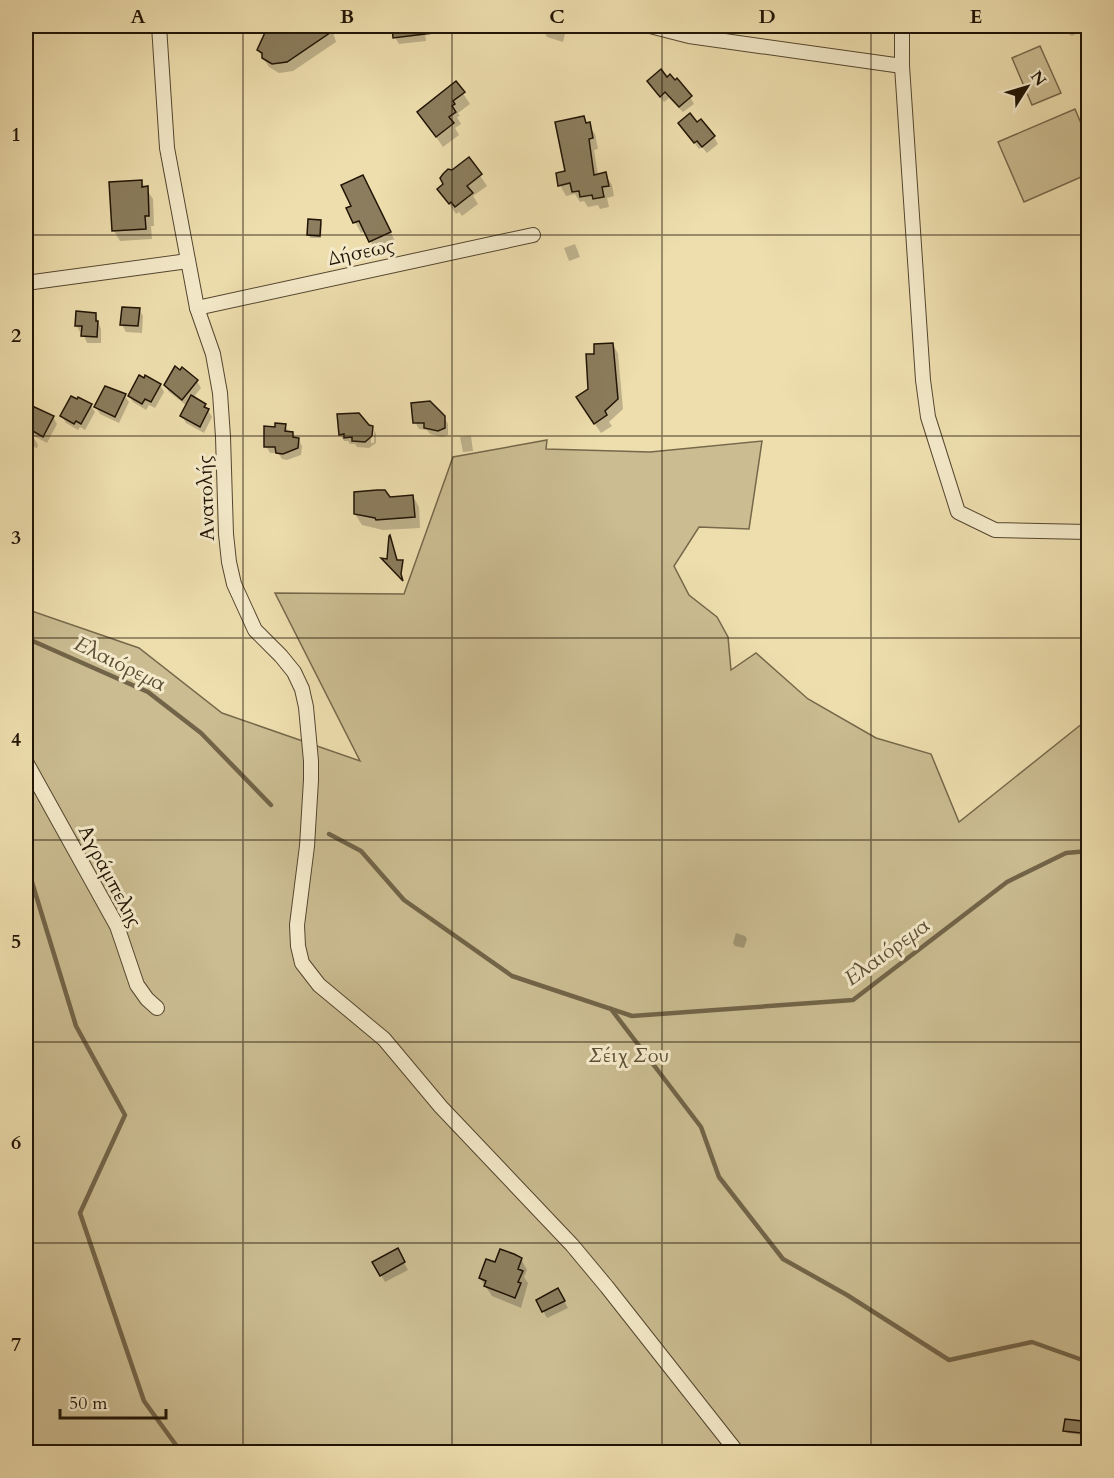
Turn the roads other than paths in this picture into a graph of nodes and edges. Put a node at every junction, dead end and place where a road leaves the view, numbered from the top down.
1 (159, 26) edge
2 (650, 26) edge
3 (902, 26) edge
4 (902, 66) junction
5 (533, 235) dead end
6 (188, 261) junction
7 (26, 283) edge
8 (197, 308) junction
9 (1089, 532) edge
10 (26, 762) edge
11 (157, 1008) dead end
12 (737, 1452) edge

1 - 6 street, Ανατολής
2 - 4 street
3 - 4 street
4 - 9 street
5 - 8 street, Δήσεως
6 - 7 street
6 - 8 street, Ανατολής
8 - 12 street, Ανατολής
10 - 11 street, Αγράμπελης

